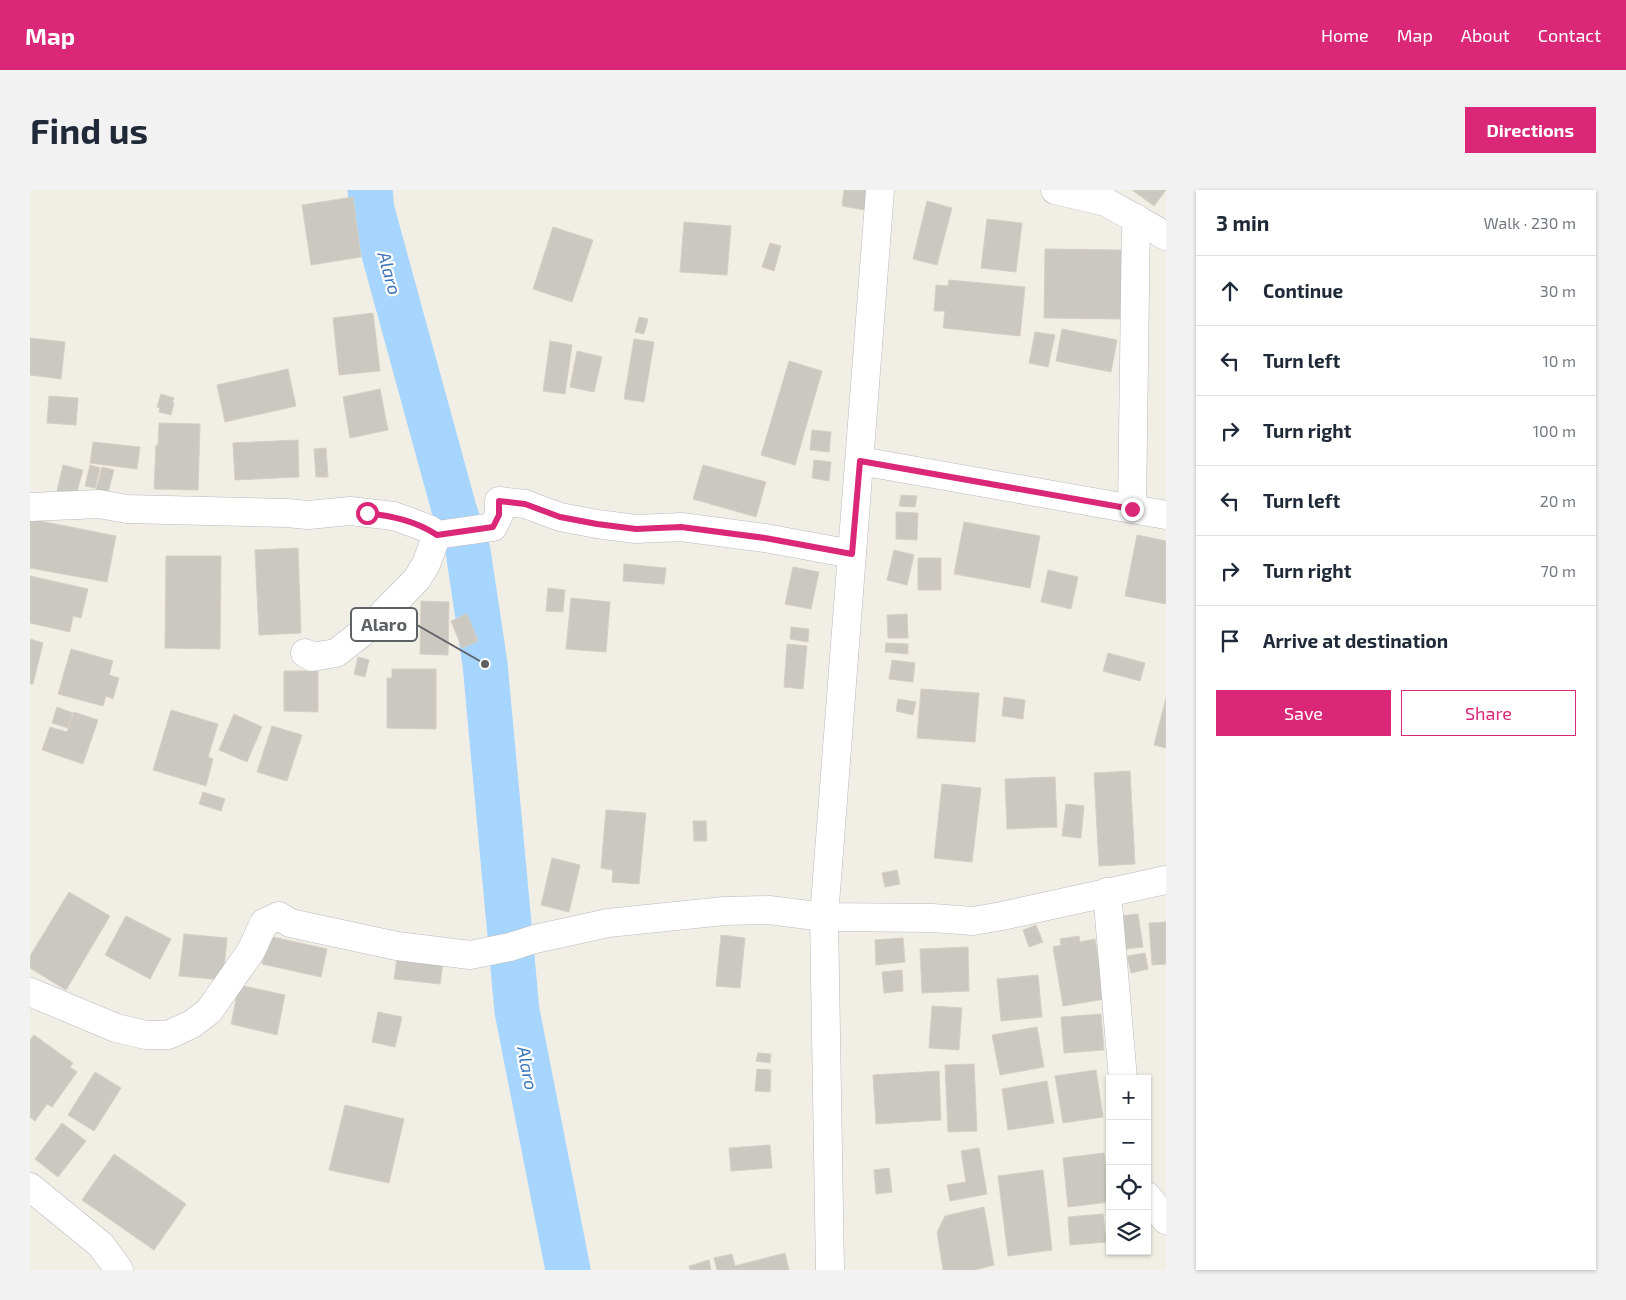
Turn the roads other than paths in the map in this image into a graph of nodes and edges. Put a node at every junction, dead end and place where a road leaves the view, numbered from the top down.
1 (880, 190) edge
2 (1055, 190) edge
3 (1136, 218) junction
4 (1166, 236) edge
5 (860, 461) junction
6 (30, 507) edge
7 (1132, 509) junction
8 (1166, 515) edge
9 (437, 535) junction
10 (852, 554) junction
11 (305, 653) dead end
12 (1166, 880) edge
13 (1107, 892) junction
14 (824, 917) junction
15 (30, 992) edge
16 (1123, 1075) edge
17 (30, 1187) edge
18 (1151, 1201) edge
19 (1166, 1220) edge
20 (119, 1270) edge
21 (830, 1270) edge

1 - 5 street
2 - 3 street
3 - 4 street
3 - 7 street
5 - 7 street
5 - 10 street
6 - 9 street
7 - 8 street
9 - 10 street
9 - 11 street
10 - 14 street
12 - 13 street
13 - 14 street
13 - 16 street
14 - 15 street
14 - 21 street
17 - 20 street
18 - 19 street

